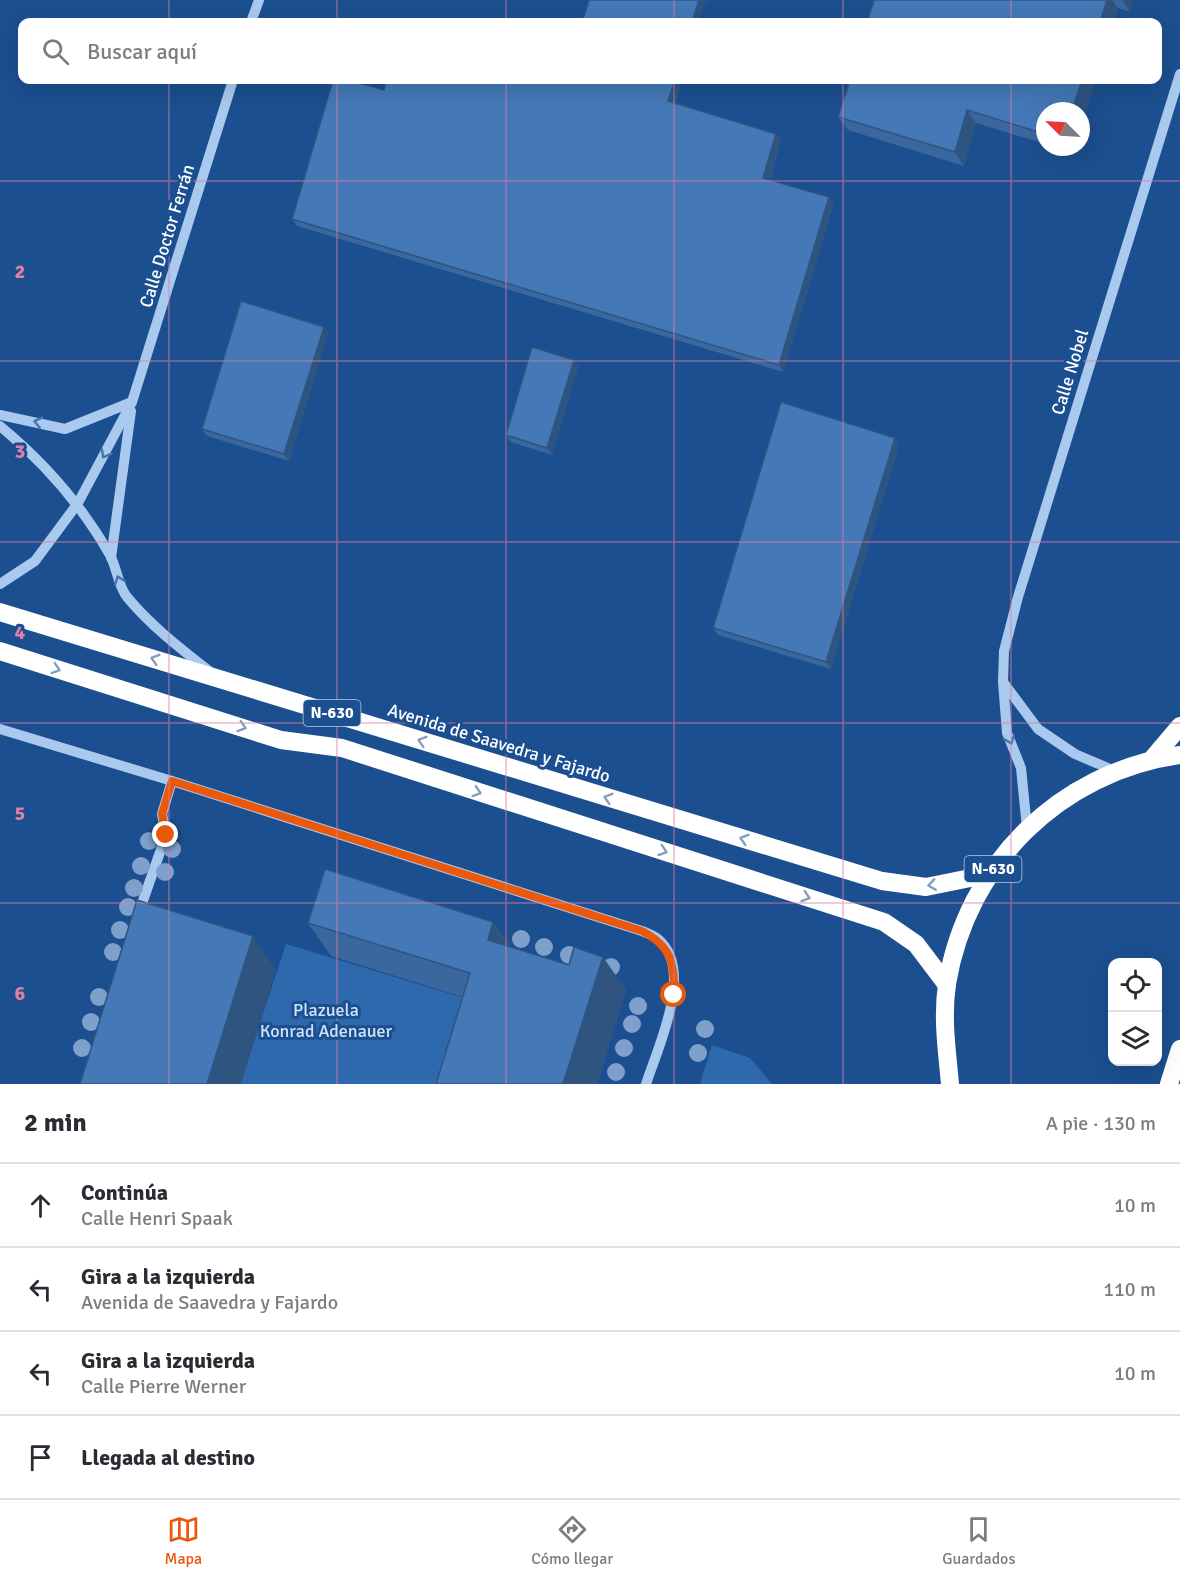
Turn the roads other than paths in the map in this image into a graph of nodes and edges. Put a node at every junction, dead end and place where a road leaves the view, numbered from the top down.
1 (258, 0) edge
2 (252, 18) edge
3 (1180, 74) edge
4 (232, 84) edge
5 (132, 402) junction
6 (0, 415) edge
7 (0, 426) edge
8 (78, 503) junction
9 (111, 558) junction
10 (0, 584) edge
11 (0, 612) edge
12 (0, 651) edge
13 (219, 679) junction
14 (1003, 682) junction
15 (1180, 726) edge
16 (0, 729) edge
17 (1180, 755) edge
18 (1152, 759) junction
19 (1115, 771) junction
20 (172, 781) junction
21 (1027, 828) junction
22 (990, 874) junction
23 (134, 930) edge
24 (947, 985) junction
25 (1180, 1049) edge
26 (646, 1084) edge
27 (950, 1084) edge
28 (1169, 1084) edge

1 - 2 street
3 - 14 street, Calle Nobel
4 - 5 street, Calle Doctor Ferrán
5 -> 6 street
5 -> 8 street, Calle Doctor Ferrán
5 - 9 street, Calle Doctor Ferrán
7 - 8 street
8 - 9 street, Calle Doctor Ferrán
8 - 10 street, Calle Doctor Ferrán
13 -> 9 street, Calle Doctor Ferrán
13 -> 11 highway, Avenida de Saavedra y Fajardo / N-630
12 -> 24 highway, N-630
22 -> 13 highway, Avenida de Saavedra y Fajardo / N-630
14 - 19 street
14 -> 21 street, Calle Nobel
15 - 18 highway
16 - 20 street
17 - 18 highway, N-630
18 - 19 highway, N-630
19 - 21 highway, N-630
20 - 23 street
20 - 26 street
21 - 22 highway, N-630
22 - 24 highway, N-630
24 - 27 highway, N-630
25 - 28 highway

